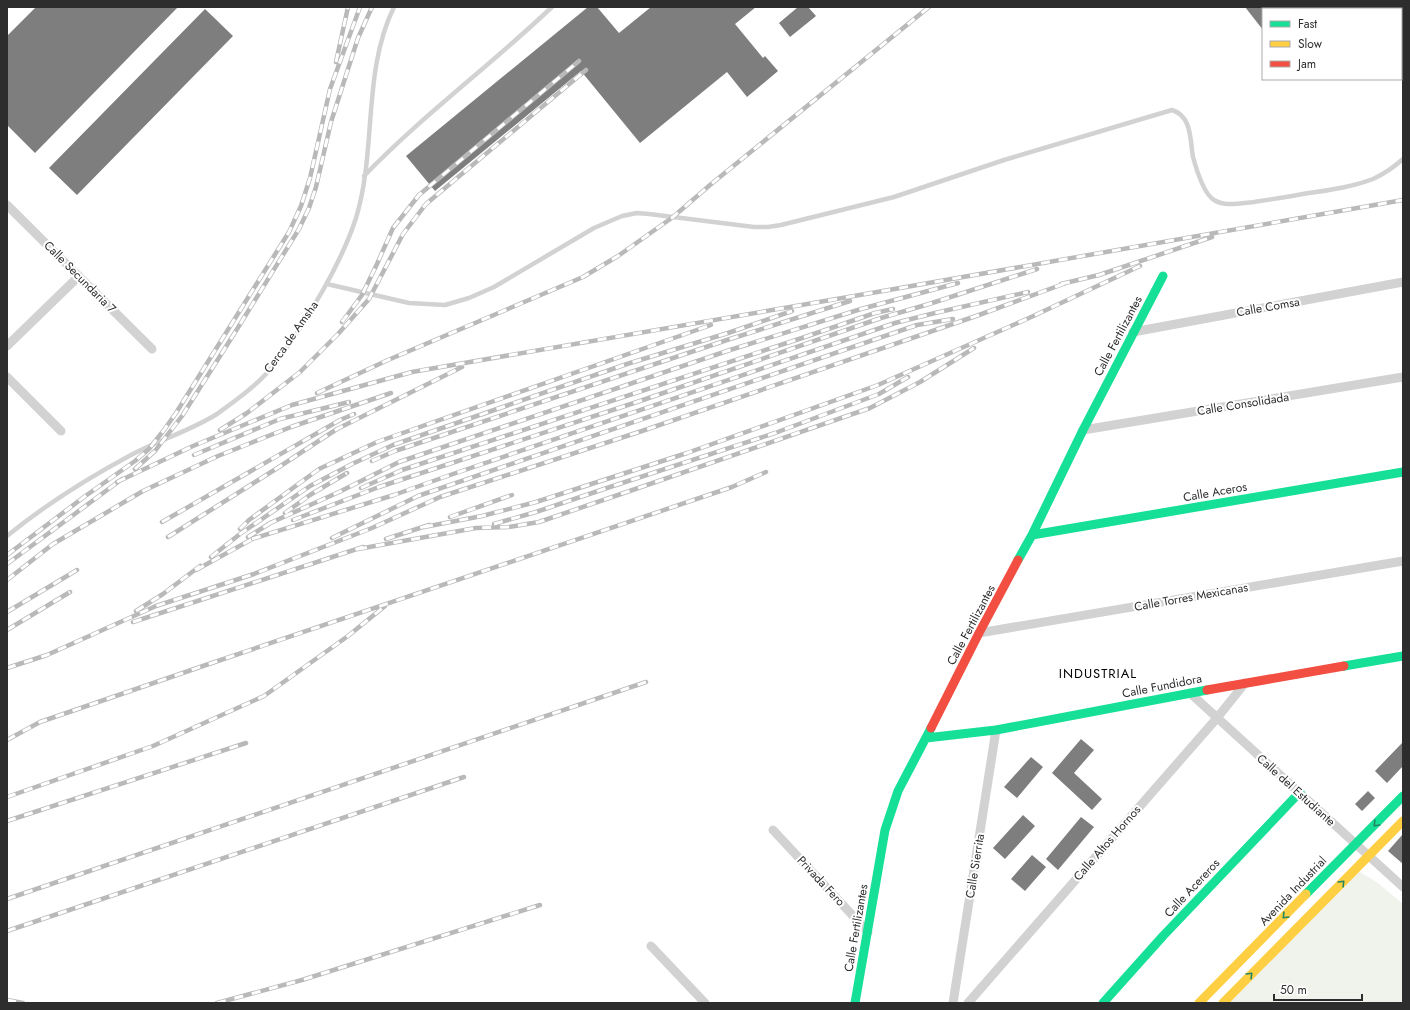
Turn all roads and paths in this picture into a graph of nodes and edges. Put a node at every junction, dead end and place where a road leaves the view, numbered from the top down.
1 (394, 7) edge
2 (552, 7) edge
3 (1403, 159) edge
4 (364, 176) junction
5 (7, 205) edge
6 (79, 276) junction
7 (1163, 276) dead end
8 (1403, 282) edge
9 (327, 284) junction
10 (1133, 332) junction
11 (7, 346) edge
12 (152, 349) dead end
13 (7, 377) edge
14 (1403, 377) edge
15 (1083, 430) junction
16 (61, 431) dead end
17 (1403, 472) edge
18 (1032, 535) junction
19 (7, 536) edge
20 (1403, 561) edge
21 (979, 633) junction
22 (1403, 656) edge
23 (1245, 682) junction
24 (1190, 693) junction
25 (1217, 718) junction
26 (996, 730) junction
27 (926, 738) junction
28 (1300, 792) junction
29 (1403, 796) edge
30 (1403, 821) edge
31 (773, 830) dead end
32 (1355, 844) junction
33 (1368, 856) junction
34 (1403, 887) edge
35 (868, 932) junction
36 (652, 946) dead end
37 (705, 1003) edge
38 (856, 1003) edge
39 (953, 1003) edge
40 (968, 1003) edge
41 (1103, 1003) edge
42 (1199, 1003) edge
43 (1223, 1003) edge

1 - 4 lane, Cerca de Amsha
2 - 4 lane
3 - 9 lane
4 - 9 lane, Cerca de Amsha
5 - 6 street, Calle Secundaria 7
6 - 11 street
6 - 12 street, Calle Secundaria 7
7 - 10 street, Calle Fertilizantes
8 - 10 street, Calle Comsa
9 - 19 lane, Cerca de Amsha
10 - 15 street, Calle Fertilizantes
13 - 16 street
14 - 15 street, Calle Consolidada
15 - 18 street, Calle Fertilizantes
17 - 18 street, Calle Aceros
18 - 21 street, Calle Fertilizantes
20 - 21 street, Calle Torres Mexicanas
21 - 27 street, Calle Fertilizantes
22 - 23 street, Calle Fundidora
23 - 24 street, Calle Fundidora
23 - 25 street, Calle Altos Hornos
24 - 25 street, Calle del Estudiante
24 - 26 street, Calle Fundidora
25 - 28 street, Calle del Estudiante
25 - 40 street, Calle Altos Hornos
26 - 27 street, Calle Fundidora
26 - 39 street, Calle Sierrita
27 - 35 street, Calle Fertilizantes
28 - 32 street, Calle del Estudiante
28 - 41 street, Calle Acereros
29 -> 32 street, Avenida Industrial
30 - 33 street
31 - 35 street, Privada Fero
32 - 33 street, Calle del Estudiante
32 -> 42 street, Avenida Industrial
33 - 34 street, Calle del Estudiante
43 -> 33 street
35 - 38 street, Calle Fertilizantes
36 - 37 street

